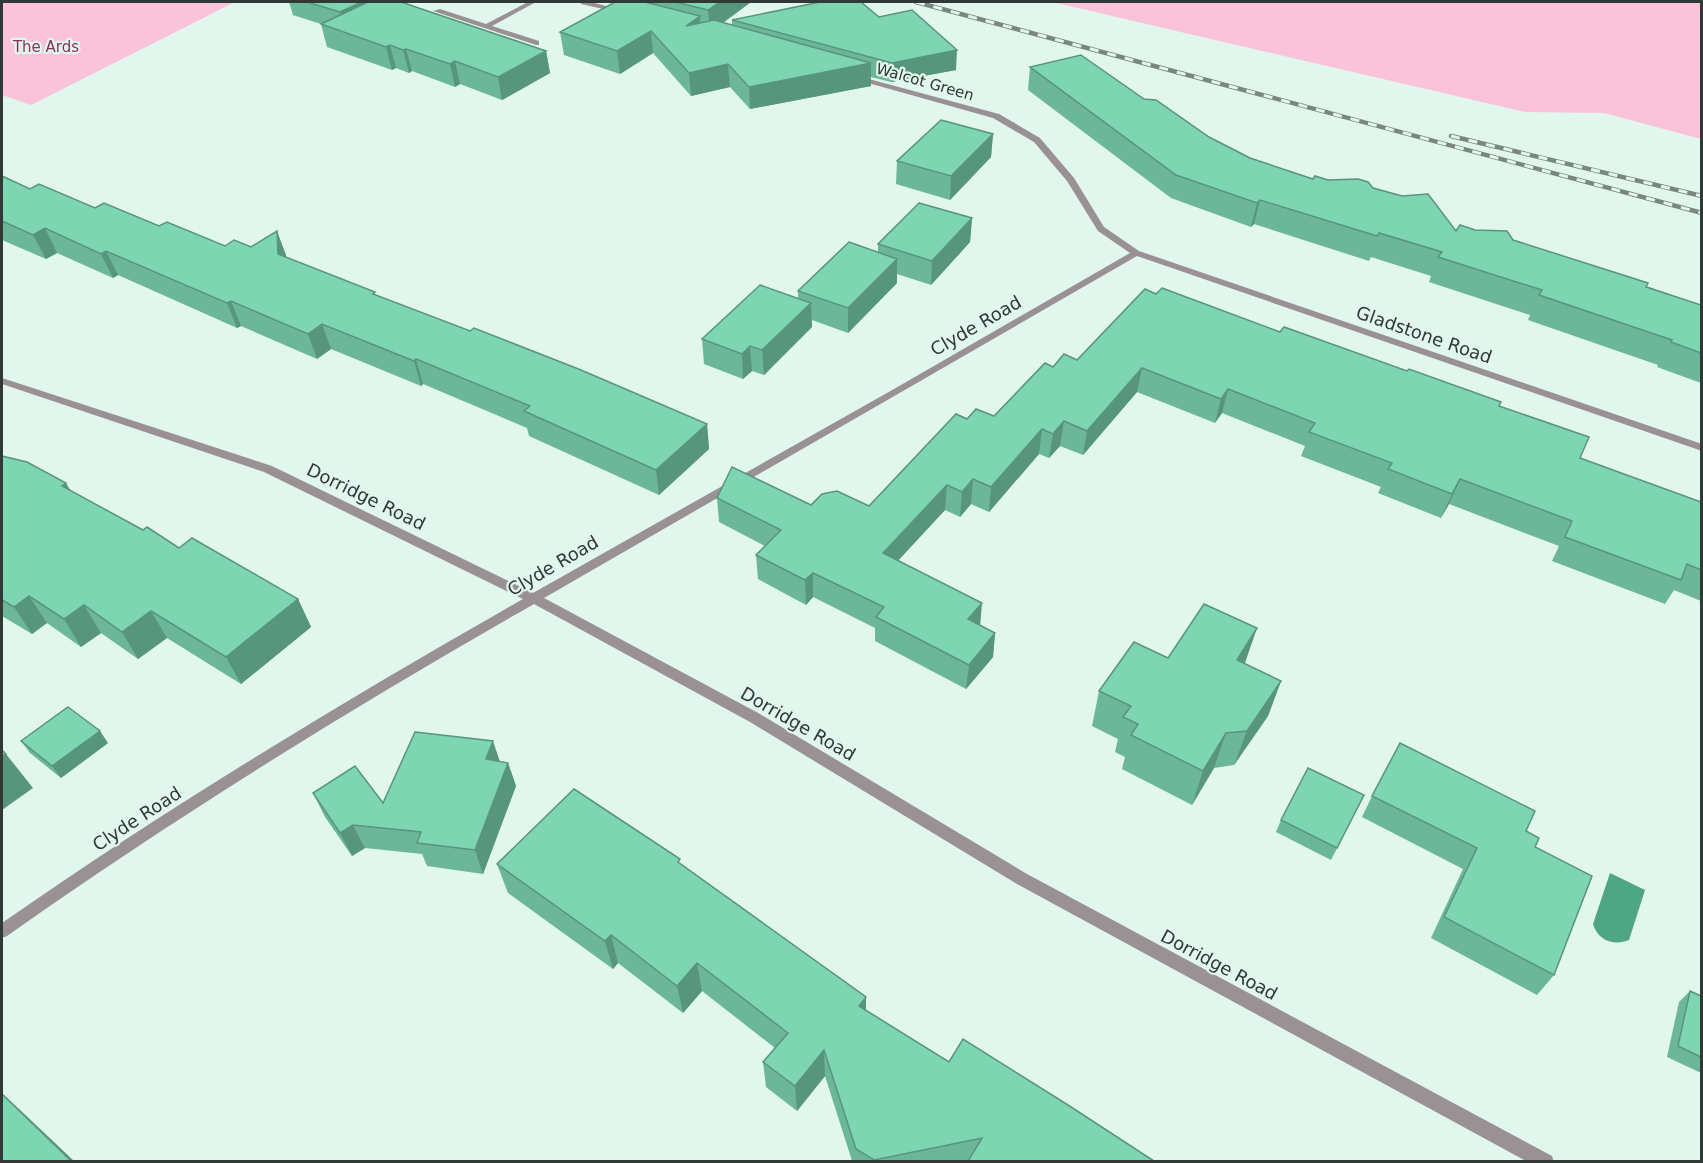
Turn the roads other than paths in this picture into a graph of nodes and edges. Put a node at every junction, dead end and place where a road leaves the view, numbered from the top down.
1 (532, 2) edge
2 (584, 2) edge
3 (437, 11) edge
4 (632, 14) edge
5 (486, 27) junction
6 (536, 43) dead end
7 (849, 75) edge
8 (1136, 253) junction
9 (2, 381) edge
10 (1701, 448) edge
11 (533, 598) junction
12 (2, 932) edge
13 (1546, 1161) edge

1 - 5 street
2 - 4 street
3 - 5 street
5 - 6 street
7 - 8 street, Walcot Green
8 - 10 street, Gladstone Road
8 - 11 street, Clyde Road
9 - 11 street, Dorridge Road
11 - 12 street, Clyde Road
11 - 13 street, Dorridge Road

